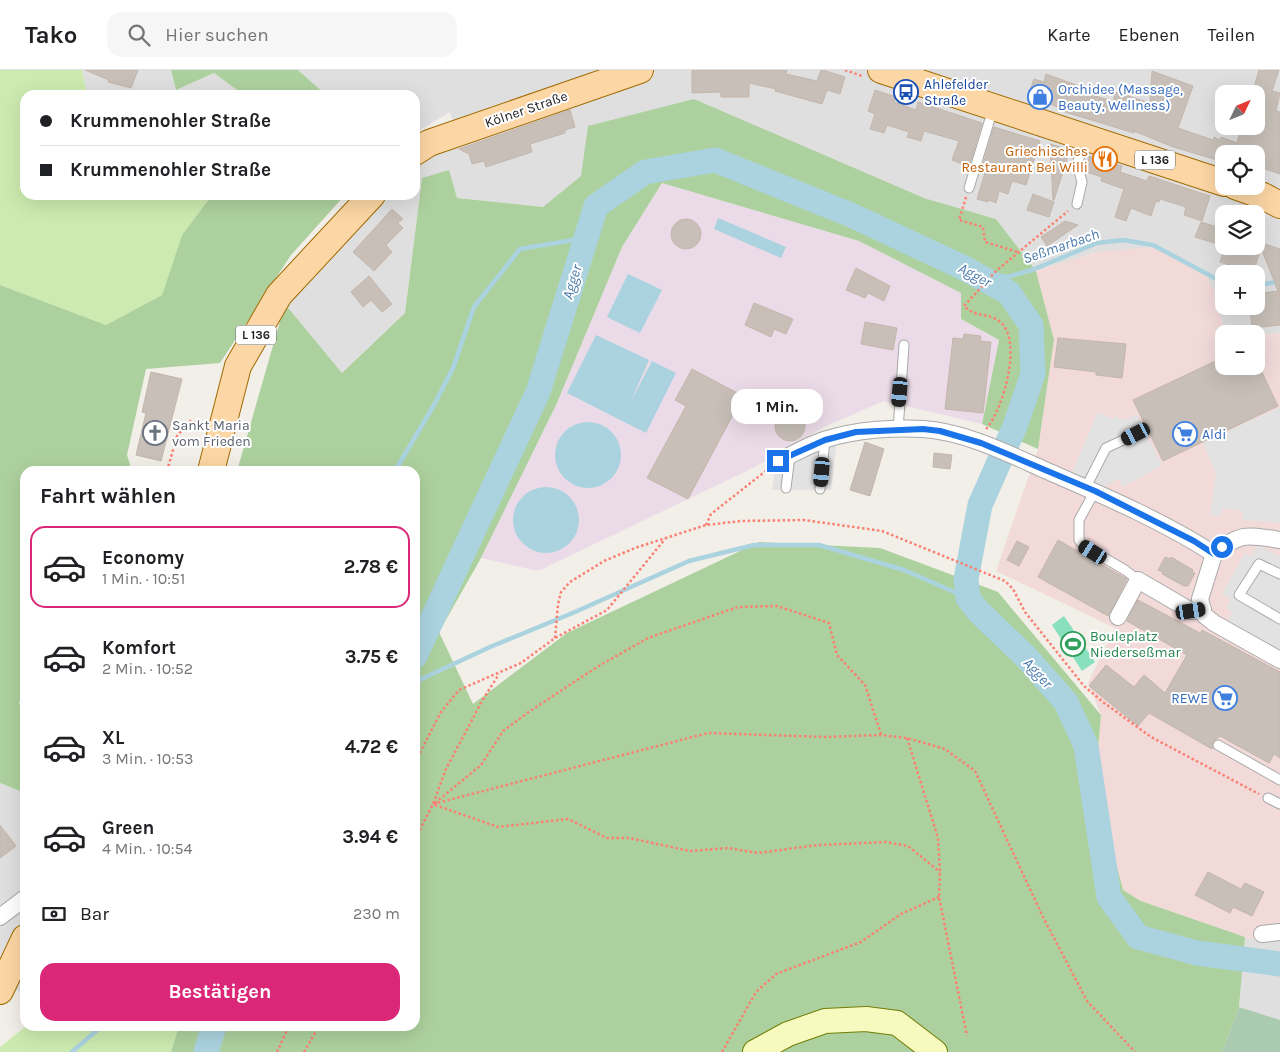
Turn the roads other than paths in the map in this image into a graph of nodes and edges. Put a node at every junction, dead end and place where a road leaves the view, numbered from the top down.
1 (640, 70) edge
2 (881, 70) edge
3 (994, 106) junction
4 (1086, 137) junction
5 (420, 148) edge
6 (1215, 179) edge
7 (969, 188) road end
8 (1262, 195) edge
9 (1274, 199) edge
10 (367, 200) edge
11 (1077, 204) road end
12 (904, 345) dead end
13 (898, 430) junction
14 (1136, 434) dead end
15 (825, 440) junction
16 (784, 458) joint
17 (212, 466) edge
18 (786, 488) dead end
19 (820, 489) dead end
20 (1090, 489) junction
21 (1280, 540) edge
22 (1214, 554) junction
23 (1280, 574) edge
24 (1138, 580) junction
25 (1203, 609) junction
26 (1118, 617) dead end
27 (1280, 619) edge
28 (1280, 660) edge
29 (1218, 745) dead end
30 (1280, 780) edge
31 (1268, 798) road end
32 (1280, 804) edge
33 (20, 902) edge
34 (0, 917) edge
35 (1280, 932) edge
36 (1262, 934) dead end
37 (20, 949) edge
38 (0, 991) edge
39 (754, 1052) edge
40 (935, 1052) edge

1 - 5 main road, Kölner Straße
2 - 3 main road, L 136
3 - 4 main road, L 136
3 - 7 lane
4 - 6 main road, L 136
4 - 11 lane
8 - 9 main road
10 - 17 main road, L 136
12 - 13 lane
13 - 15 street
13 - 20 street
14 - 20 lane
15 - 16 street
15 - 19 lane
16 - 18 lane
20 - 22 street
20 - 24 lane
21 - 22 street
22 - 25 street
23 - 27 lane
24 - 25 street
24 - 26 street
25 - 28 street
29 - 30 lane
31 - 32 lane
33 - 34 street
35 - 36 street
37 - 38 main road
39 - 40 main road

